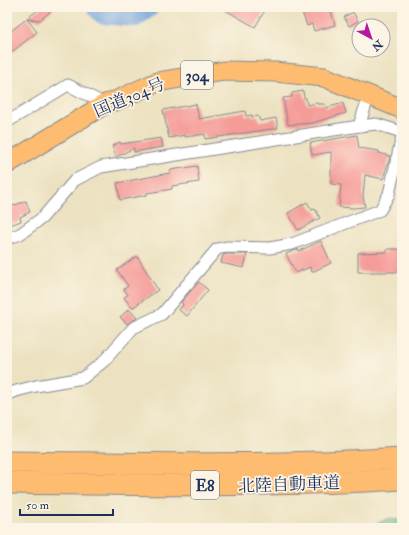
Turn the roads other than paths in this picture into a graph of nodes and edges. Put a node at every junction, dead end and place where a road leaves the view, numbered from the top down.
1 (369, 95) junction
2 (105, 104) junction
3 (402, 109) edge
4 (7, 122) edge
5 (359, 126) junction
6 (402, 132) edge
7 (402, 136) edge
8 (7, 164) edge
9 (7, 239) edge
10 (7, 395) edge
11 (402, 458) edge
12 (7, 462) edge
13 (402, 479) edge
14 (7, 483) edge

1 - 2 highway, 国道304号 / 304
1 - 3 highway, 国道304号 / 304
1 - 5 street
2 - 4 street
2 - 8 highway, 国道304号 / 304
5 - 6 street
5 - 9 street
7 - 10 street
11 - 12 highway, 北陸自動車道 / E8
13 - 14 highway, 北陸自動車道 / E8

